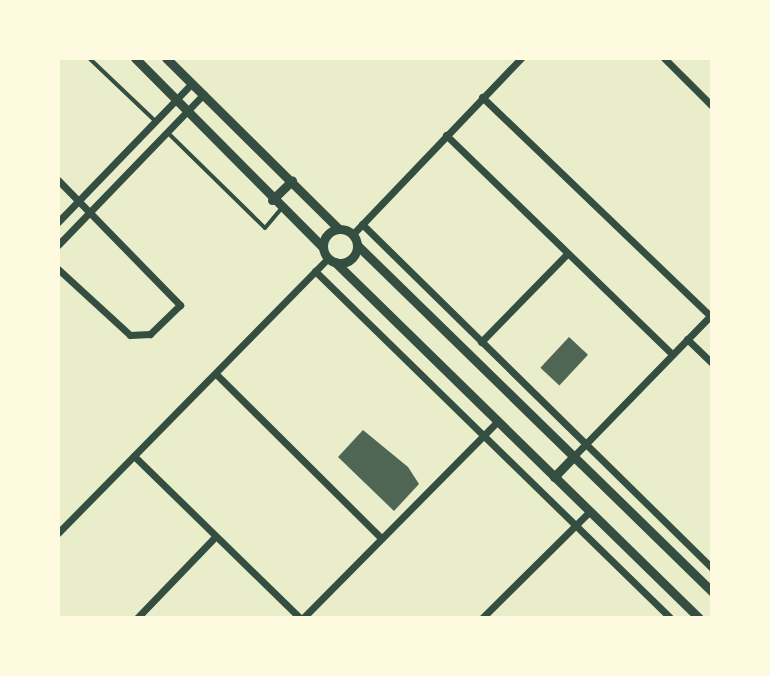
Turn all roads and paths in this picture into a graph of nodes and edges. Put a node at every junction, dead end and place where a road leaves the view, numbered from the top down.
1 (89, 58) edge
2 (135, 58) edge
3 (166, 58) edge
4 (521, 58) edge
5 (664, 58) edge
6 (192, 83) junction
7 (204, 94) junction
8 (482, 97) junction
9 (176, 101) junction
10 (712, 106) edge
11 (186, 111) junction
12 (156, 122) junction
13 (167, 132) junction
14 (446, 135) junction
15 (58, 180) edge
16 (292, 181) junction
17 (79, 200) junction
18 (272, 200) junction
19 (281, 209) junction
20 (90, 212) junction
21 (58, 222) edge
22 (362, 224) junction
23 (339, 229) junction
24 (354, 240) junction
25 (58, 245) edge
26 (323, 247) junction
27 (567, 254) junction
28 (332, 260) junction
29 (58, 269) edge
30 (315, 271) junction
31 (711, 315) edge
32 (687, 339) junction
33 (481, 342) junction
34 (672, 354) junction
35 (712, 363) edge
36 (216, 374) junction
37 (497, 422) junction
38 (484, 435) junction
39 (587, 444) junction
40 (134, 456) junction
41 (574, 456) junction
42 (554, 477) junction
43 (589, 512) junction
44 (576, 524) junction
45 (58, 533) edge
46 (215, 537) junction
47 (381, 538) junction
48 (712, 568) edge
49 (712, 592) edge
50 (487, 616) edge
51 (137, 618) edge
52 (302, 618) edge
53 (670, 618) edge
54 (699, 618) edge

1 - 12 lane
2 - 9 street
3 - 6 street
4 - 8 street
5 - 10 street
6 - 7 street
6 - 9 street
7 - 11 street
7 - 16 street
8 - 14 street
8 - 31 street
9 - 11 street
9 - 12 street
11 - 13 street
11 - 18 street
12 - 13 street
12 - 17 street
13 - 19 lane
13 - 20 street
14 - 22 street
14 - 27 street
15 - 17 street
16 - 18 street
16 - 23 street
17 - 20 street
17 - 21 street
18 - 19 street
19 - 26 street
20 - 25 street
20 - 29 street
22 - 24 street
22 - 33 street
23 - 24 street
23 - 26 street
24 - 28 street
24 - 41 street
26 - 28 street
27 - 33 street
27 - 34 street
28 - 30 street
28 - 37 street
30 - 36 street
30 - 38 street
31 - 32 street
32 - 34 street
32 - 35 street
33 - 39 street
34 - 39 street
36 - 40 street
36 - 47 street
37 - 38 street
37 - 42 street
38 - 44 street
38 - 47 street
39 - 41 street
39 - 48 street
40 - 45 street
40 - 46 street
41 - 42 street
41 - 49 street
42 - 43 street
43 - 44 street
43 - 54 street
44 - 50 street
44 - 53 street
46 - 51 street
46 - 52 street
47 - 52 street

